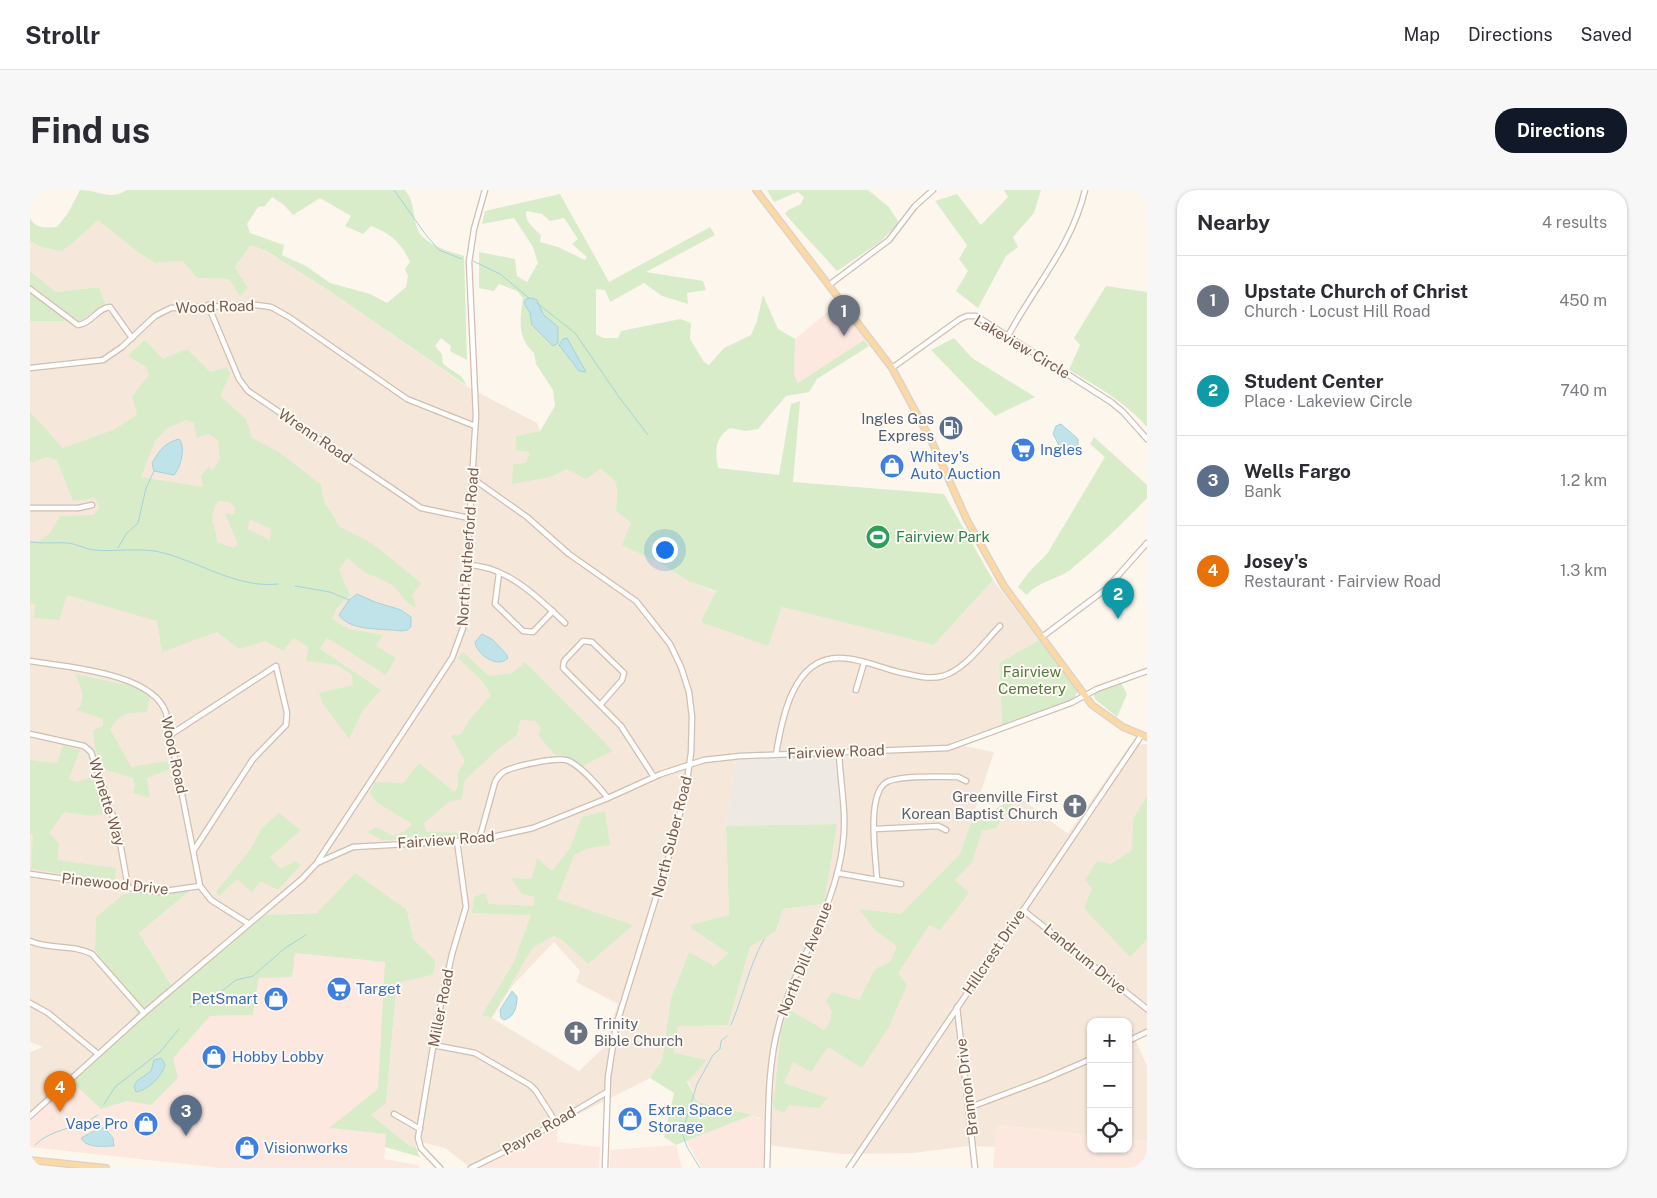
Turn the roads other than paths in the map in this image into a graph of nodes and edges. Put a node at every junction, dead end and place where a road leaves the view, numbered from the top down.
1 (485, 190) edge
2 (756, 190) edge
3 (933, 190) edge
4 (1085, 190) edge
5 (829, 285) junction
6 (30, 289) edge
7 (208, 305) junction
8 (1008, 336) junction
9 (132, 338) junction
10 (30, 368) edge
11 (892, 368) junction
12 (475, 426) junction
13 (1147, 439) edge
14 (472, 478) junction
15 (92, 506) dead end
16 (30, 508) edge
17 (469, 518) junction
18 (1146, 546) edge
19 (466, 565) junction
20 (499, 573) junction
21 (552, 611) junction
22 (565, 623) dead end
23 (1000, 626) dead end
24 (1042, 636) junction
25 (30, 660) edge
26 (864, 663) junction
27 (1147, 671) edge
28 (856, 690) dead end
29 (1085, 695) junction
30 (601, 704) junction
31 (30, 734) edge
32 (170, 735) junction
33 (1144, 736) edge
34 (839, 752) junction
35 (776, 754) junction
36 (690, 763) junction
37 (654, 777) junction
38 (966, 781) dead end
39 (608, 798) junction
40 (875, 829) junction
41 (946, 830) dead end
42 (479, 840) junction
43 (457, 841) junction
44 (194, 850) junction
45 (317, 863) junction
46 (838, 873) junction
47 (30, 874) edge
48 (877, 879) junction
49 (901, 884) dead end
50 (200, 886) junction
51 (128, 887) junction
52 (1023, 910) junction
53 (249, 924) junction
54 (30, 941) edge
55 (30, 1003) edge
56 (957, 1007) junction
57 (1147, 1009) edge
58 (144, 1014) junction
59 (1147, 1032) edge
60 (1132, 1039) edge
61 (433, 1045) junction
62 (98, 1054) junction
63 (1087, 1060) edge
64 (607, 1092) junction
65 (968, 1108) junction
66 (394, 1114) dead end
67 (30, 1116) edge
68 (555, 1121) junction
69 (420, 1129) junction
70 (32, 1161) edge
71 (75, 1166) edge
72 (31, 1168) edge
73 (106, 1168) edge
74 (440, 1168) edge
75 (471, 1168) edge
76 (605, 1168) edge
77 (767, 1168) edge
78 (849, 1168) edge
79 (975, 1168) edge

1 - 12 street, North Rutherford Road
2 - 5 main road
3 - 5 street
4 - 8 street
5 - 11 main road
6 - 9 street
7 - 9 street, Wood Road
7 - 12 street, Wood Road
7 - 17 street, Wrenn Road
8 - 11 street, Lakeview Circle
8 - 13 street, Lakeview Circle
9 - 10 street, Wood Road
11 - 24 main road
12 - 14 street, North Rutherford Road
14 - 17 street, North Rutherford Road
14 - 36 street, North Suber Road
15 - 16 street
17 - 19 street, North Rutherford Road
18 - 24 street
19 - 20 street
19 - 45 street, North Rutherford Road
20 - 21 street
20 - 21 street
21 - 22 street
23 - 26 street
24 - 29 main road
25 - 32 street, Wood Road
26 - 28 street
26 - 35 street
27 - 29 street, Fairview Road
29 - 33 main road
29 - 34 street, Fairview Road
30 - 30 street
30 - 37 street
31 - 51 street, Wynette Way
32 - 44 street, Wood Road
32 - 44 street
33 - 52 street, Hillcrest Drive
34 - 35 street, Fairview Road
34 - 46 street, North Dill Avenue
35 - 36 street, Fairview Road
36 - 37 street, Fairview Road
36 - 64 street, North Suber Road
37 - 39 street, Fairview Road
38 - 40 street
39 - 42 street, Fairview Road
39 - 42 street
40 - 41 street
40 - 48 street
42 - 43 street, Fairview Road
43 - 45 street, Fairview Road
43 - 61 street, Miller Road
44 - 50 street, Wood Road
45 - 53 street, Fairview Road
46 - 48 street
46 - 77 street, North Dill Avenue
47 - 51 street, Pinewood Drive
48 - 49 street
50 - 51 street, Pinewood Drive
50 - 53 street
52 - 56 street, Hillcrest Drive
52 - 57 street, Landrum Drive
53 - 58 street, Fairview Road
54 - 58 street
55 - 62 street
56 - 65 street, Brannon Drive
56 - 78 street, Hillcrest Drive
58 - 62 street, Fairview Road
59 - 60 street
61 - 68 street
61 - 69 street, Miller Road
62 - 67 street, Fairview Road
63 - 65 street
64 - 68 street, Payne Road
64 - 76 street, North Suber Road
65 - 79 street, Brannon Drive
66 - 69 street
68 - 75 street, Payne Road
69 - 74 street, Miller Road
70 - 71 main road
70 - 72 street
71 - 73 main road

